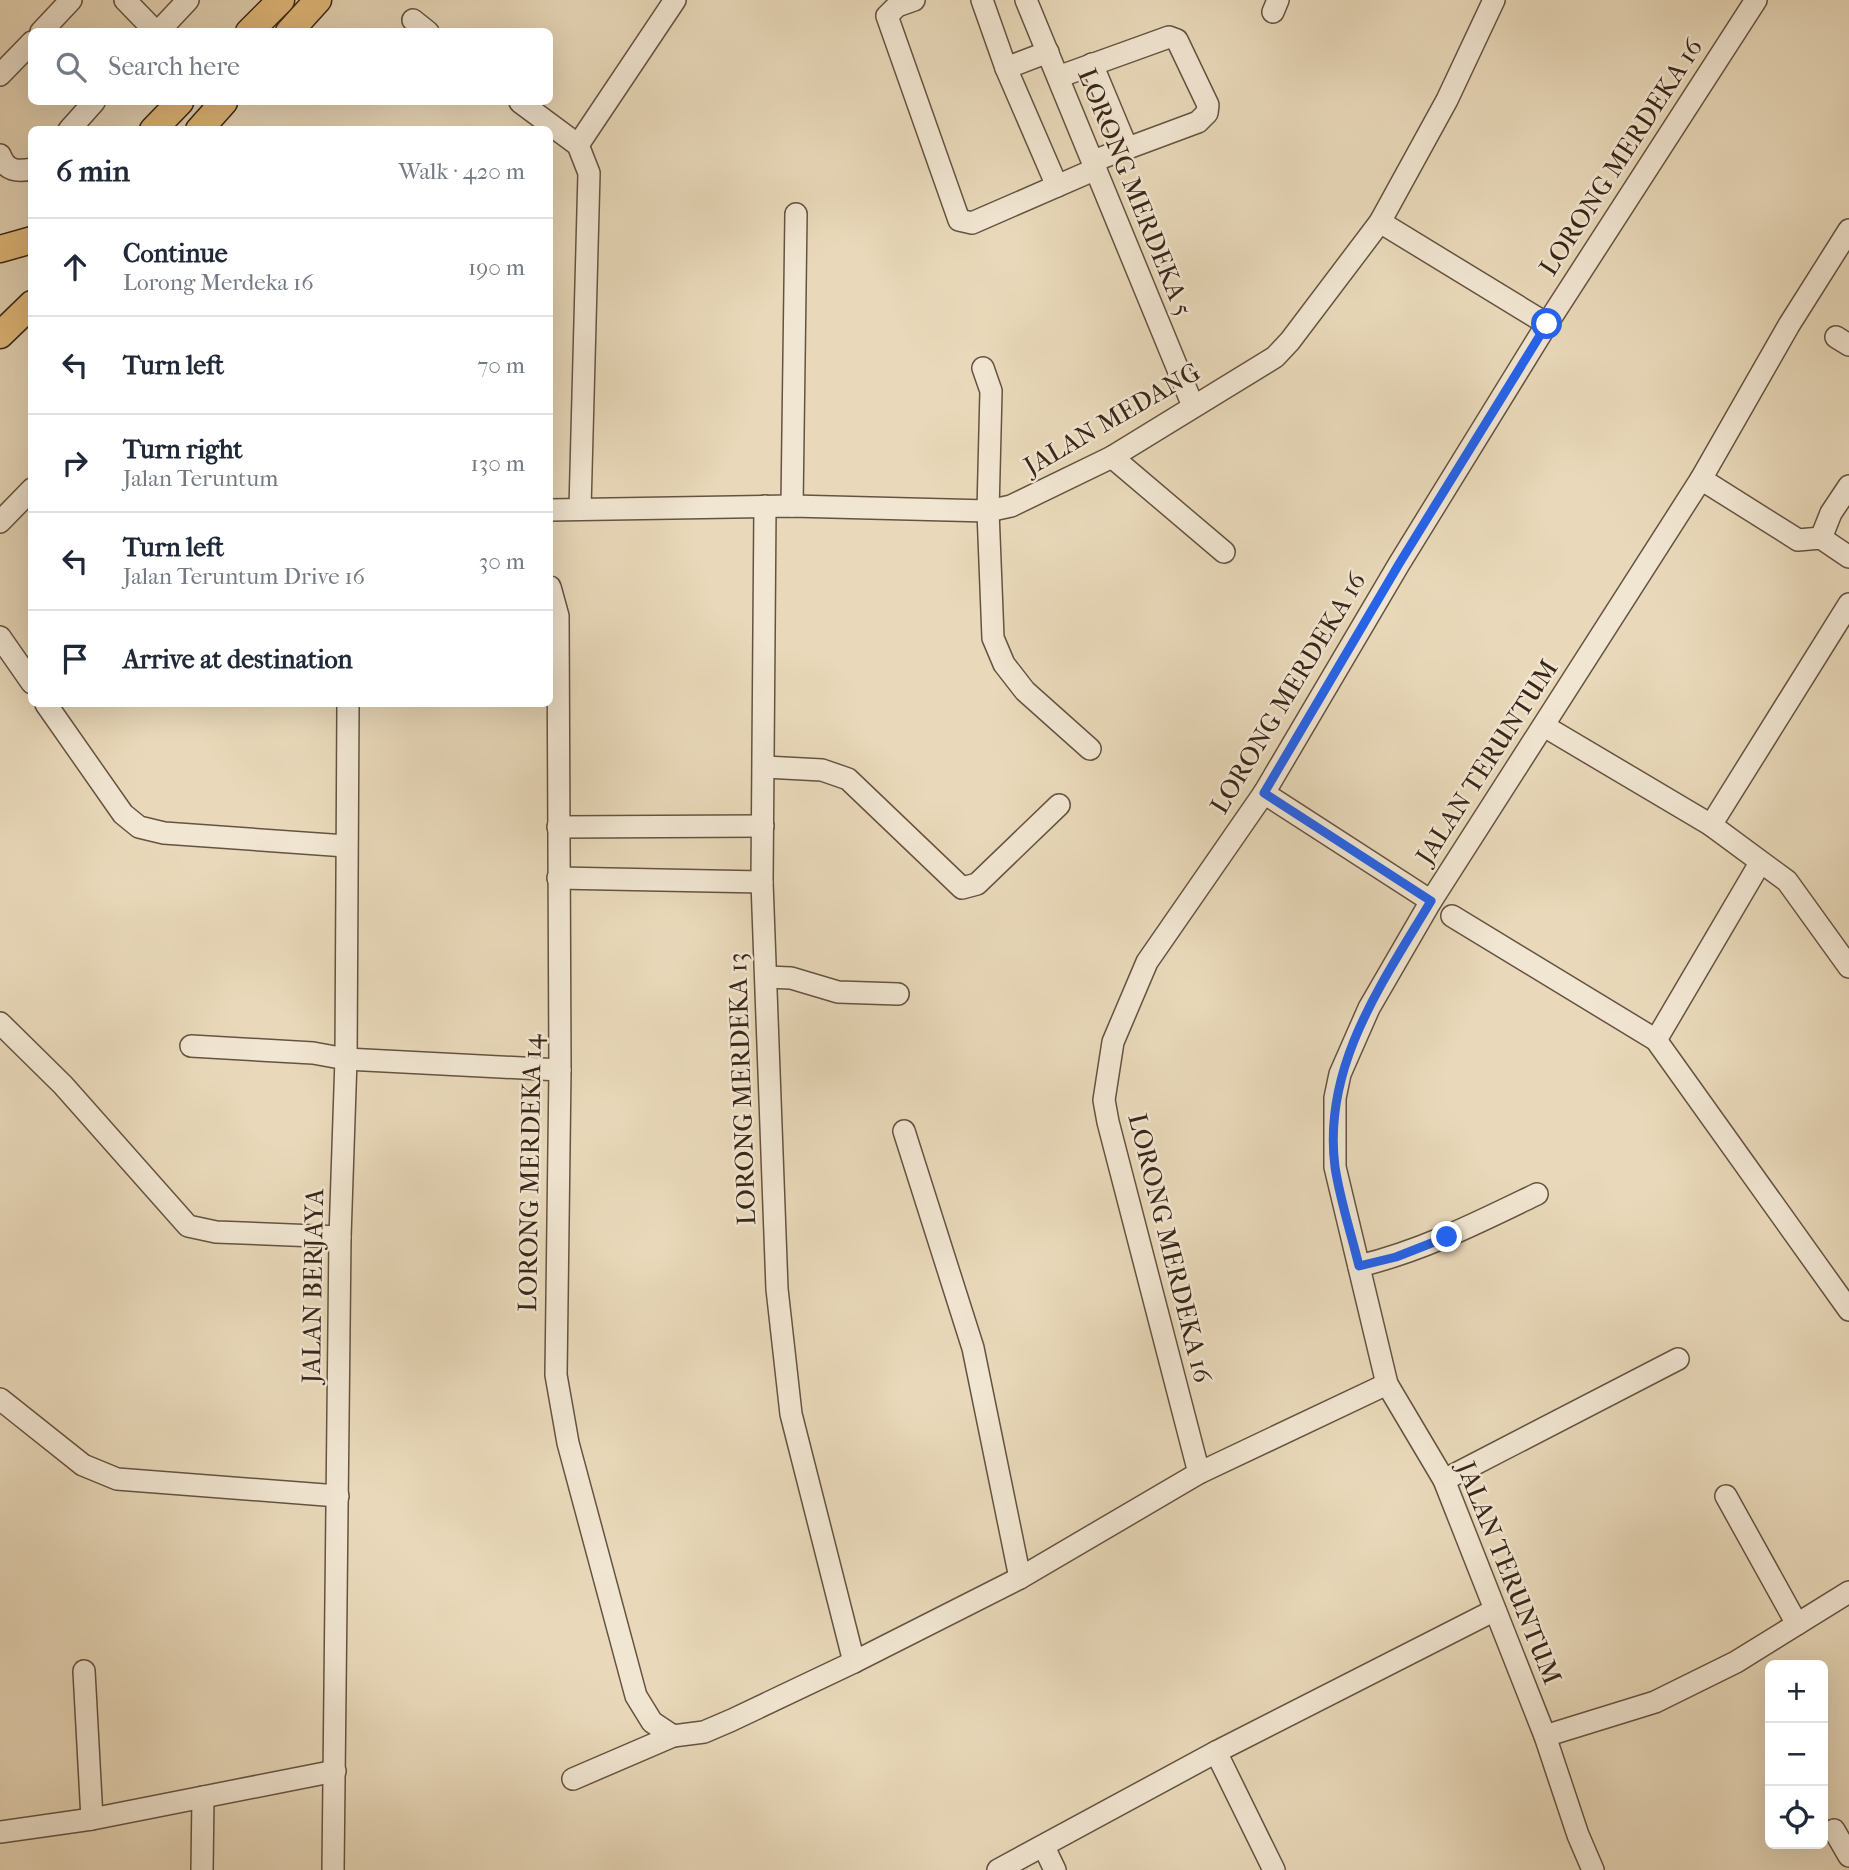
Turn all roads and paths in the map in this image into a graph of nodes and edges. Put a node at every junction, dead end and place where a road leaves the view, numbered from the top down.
1 (71, 0) edge
2 (125, 0) edge
3 (188, 0) edge
4 (281, 0) edge
5 (318, 0) edge
6 (675, 0) edge
7 (914, 0) edge
8 (982, 0) edge
9 (1026, 0) edge
10 (1493, 0) edge
11 (1756, 0) edge
12 (45, 28) edge
13 (153, 28) edge
14 (161, 28) edge
15 (253, 28) edge
16 (293, 28) edge
17 (28, 46) edge
18 (1048, 52) junction
19 (1092, 64) junction
20 (1006, 68) junction
21 (0, 75) edge
22 (1058, 77) junction
23 (91, 105) edge
24 (177, 105) edge
25 (524, 105) edge
26 (73, 126) edge
27 (157, 126) edge
28 (552, 126) edge
29 (553, 126) edge
30 (578, 145) junction
31 (1127, 148) junction
32 (0, 155) edge
33 (1094, 165) junction
34 (28, 169) edge
35 (1057, 186) junction
36 (796, 214) dead end
37 (1381, 222) junction
38 (1849, 230) edge
39 (28, 241) edge
40 (0, 249) edge
41 (28, 308) edge
42 (1547, 324) junction
43 (0, 335) edge
44 (983, 368) dead end
45 (1193, 406) junction
46 (1112, 457) junction
47 (1701, 479) junction
48 (28, 493) edge
49 (1847, 494) edge
50 (765, 506) junction
51 (792, 506) junction
52 (580, 508) junction
53 (553, 510) edge
54 (988, 510) junction
55 (0, 522) edge
56 (1821, 538) junction
57 (1224, 552) dead end
58 (1849, 557) edge
59 (553, 598) edge
60 (1849, 604) edge
61 (0, 637) edge
62 (28, 677) edge
63 (48, 707) edge
64 (348, 707) edge
65 (1544, 726) junction
66 (1090, 749) dead end
67 (765, 767) junction
68 (1264, 793) junction
69 (1059, 805) dead end
70 (1710, 825) junction
71 (763, 826) junction
72 (558, 827) junction
73 (346, 846) junction
74 (1760, 863) junction
75 (558, 878) junction
76 (762, 882) junction
77 (1431, 901) junction
78 (1452, 916) dead end
79 (1849, 967) edge
80 (766, 977) junction
81 (898, 994) dead end
82 (0, 1024) edge
83 (1656, 1040) junction
84 (191, 1046) dead end
85 (346, 1059) junction
86 (560, 1069) junction
87 (904, 1131) dead end
88 (1538, 1194) dead end
89 (340, 1237) junction
90 (1359, 1266) junction
91 (1849, 1310) edge
92 (1678, 1359) dead end
93 (1387, 1384) junction
94 (0, 1399) edge
95 (1199, 1473) junction
96 (1444, 1480) junction
97 (338, 1496) junction
98 (1726, 1496) dead end
99 (1020, 1578) junction
100 (1849, 1592) edge
101 (1495, 1610) junction
102 (1797, 1624) junction
103 (854, 1662) junction
104 (84, 1671) dead end
105 (673, 1736) junction
106 (1545, 1736) junction
107 (1216, 1752) junction
108 (335, 1771) junction
109 (573, 1779) dead end
110 (203, 1797) junction
111 (92, 1819) junction
112 (1835, 1829) edge
113 (0, 1832) edge
114 (1044, 1847) junction
115 (1849, 1856) edge
116 (202, 1870) edge
117 (333, 1870) edge
118 (998, 1870) edge
119 (1055, 1870) edge
120 (1274, 1870) edge
121 (1593, 1870) edge

1 - 12 street
2 - 13 street
3 - 14 street
4 - 15 main road
5 - 16 main road
6 - 30 street
7 - 35 street
8 - 20 street
9 - 18 street, LORONG MERDEKA 5
10 - 37 street, JALAN MEDANG
11 - 42 street, LORONG MERDEKA 16
17 - 21 street
18 - 20 street
18 - 22 street, LORONG MERDEKA 5
19 - 22 street
19 - 31 street
19 - 31 street
20 - 35 street
22 - 33 street, LORONG MERDEKA 5
23 - 26 street
24 - 27 main road
25 - 28 street
29 - 30 street
30 - 52 street
31 - 33 street
32 - 34 street
33 - 35 street
33 - 45 street, LORONG MERDEKA 5
36 - 51 street
37 - 42 street
37 - 45 street, JALAN MEDANG
38 - 47 street, JALAN TERUNTUM
39 - 40 main road
41 - 43 main road
42 - 68 street, LORONG MERDEKA 16
44 - 54 street
45 - 46 street, JALAN MEDANG
46 - 54 street, JALAN MEDANG
46 - 57 street
47 - 56 street
47 - 65 street, JALAN TERUNTUM
48 - 55 street
49 - 56 street
50 - 51 street, JALAN MEDANG
50 - 52 street, JALAN MEDANG
50 - 67 street, LORONG MERDEKA 13
51 - 54 street, JALAN MEDANG
52 - 53 street, JALAN MEDANG
54 - 66 street
56 - 58 street
59 - 72 street, LORONG MERDEKA 14
60 - 70 street
61 - 62 street
63 - 73 street
64 - 73 street, JALAN BERJAYA
65 - 70 street
65 - 77 street, JALAN TERUNTUM
67 - 69 street
67 - 71 street, LORONG MERDEKA 13
68 - 77 street
68 - 95 street, LORONG MERDEKA 16
70 - 74 street
71 - 72 street
71 - 76 street, LORONG MERDEKA 13
72 - 75 street, LORONG MERDEKA 14
73 - 85 street, JALAN BERJAYA
74 - 79 street
74 - 83 street
75 - 76 street
75 - 86 street, LORONG MERDEKA 14
76 - 80 street, LORONG MERDEKA 13
77 - 90 street, JALAN TERUNTUM
78 - 83 street
80 - 81 street
80 - 103 street, LORONG MERDEKA 13
82 - 89 street
83 - 91 street
84 - 85 street
85 - 86 street
85 - 89 street, JALAN BERJAYA
86 - 105 street, LORONG MERDEKA 14
87 - 99 street
88 - 90 street
89 - 97 street, JALAN BERJAYA
90 - 93 street, JALAN TERUNTUM
92 - 96 street
93 - 95 street
93 - 96 street, JALAN TERUNTUM
94 - 97 street
95 - 99 street
96 - 101 street, JALAN TERUNTUM
97 - 108 street, JALAN BERJAYA
98 - 102 street
99 - 103 street
100 - 102 street
101 - 106 street, JALAN TERUNTUM
101 - 107 street
102 - 106 street
103 - 105 street
104 - 111 street
105 - 109 street
106 - 121 street, JALAN TERUNTUM
107 - 114 street
107 - 120 street
108 - 110 street
108 - 117 street, JALAN BERJAYA
110 - 111 street
110 - 116 street
111 - 113 street
112 - 115 street
114 - 118 street
114 - 119 street

